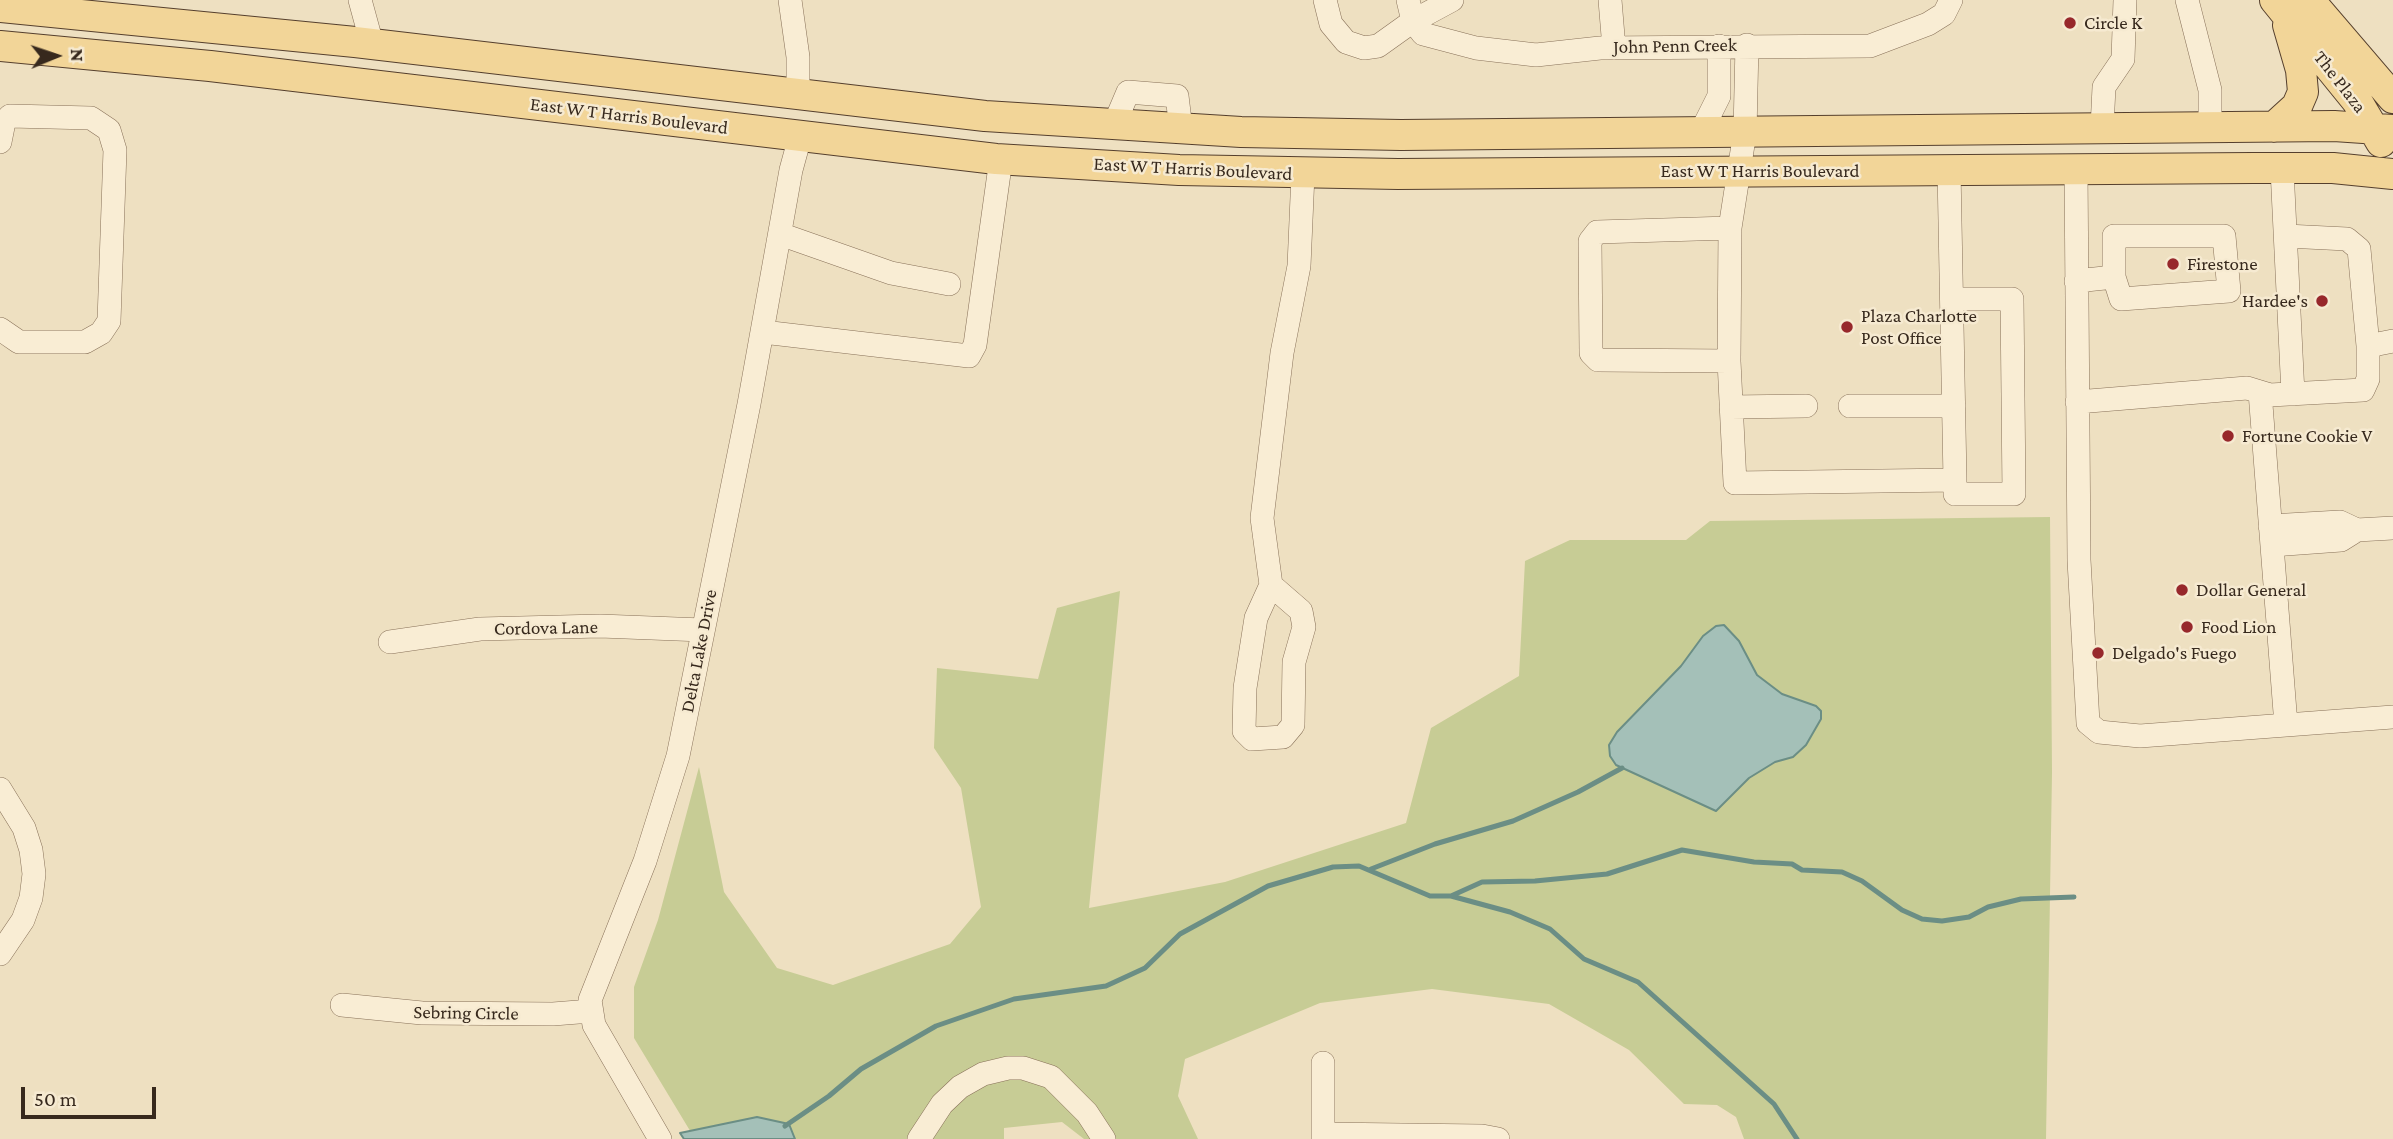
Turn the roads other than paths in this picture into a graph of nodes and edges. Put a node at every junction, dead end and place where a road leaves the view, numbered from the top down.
1 (360, 0) edge
2 (790, 0) edge
3 (1325, 0) edge
4 (1452, 0) edge
5 (1610, 0) edge
6 (1951, 0) edge
7 (2125, 0) edge
8 (2186, 0) edge
9 (2289, 4) edge
10 (0, 7) edge
11 (105, 8) edge
12 (1411, 11) edge
13 (372, 44) junction
14 (1747, 45) junction
15 (0, 46) edge
16 (1719, 46) junction
17 (1614, 48) junction
18 (798, 96) junction
19 (2393, 98) edge
20 (910, 108) junction
21 (704, 125) junction
22 (2274, 127) junction
23 (2102, 128) junction
24 (2210, 128) junction
25 (2384, 130) edge
26 (1701, 132) junction
27 (1745, 132) junction
28 (800, 137) junction
29 (0, 142) edge
30 (1001, 159) junction
31 (2076, 169) junction
32 (2283, 169) junction
33 (1949, 170) junction
34 (1736, 171) junction
35 (2393, 173) edge
36 (1303, 174) junction
37 (1730, 228) junction
38 (780, 234) junction
39 (2286, 236) junction
40 (2114, 277) junction
41 (2076, 281) junction
42 (949, 284) dead end
43 (1952, 299) junction
44 (0, 329) edge
45 (763, 331) junction
46 (2393, 341) edge
47 (2368, 346) junction
48 (1729, 361) junction
49 (2260, 392) junction
50 (2293, 394) junction
51 (2077, 402) junction
52 (1850, 406) dead end
53 (1954, 406) junction
54 (1731, 407) junction
55 (1806, 407) dead end
56 (1955, 480) junction
57 (2393, 528) edge
58 (2271, 535) junction
59 (1271, 585) junction
60 (703, 630) junction
61 (390, 642) dead end
62 (2393, 717) edge
63 (2286, 725) junction
64 (0, 789) edge
65 (0, 954) edge
66 (342, 1005) dead end
67 (591, 1011) junction
68 (1323, 1063) dead end
69 (1323, 1136) edge
70 (660, 1139) edge
71 (919, 1139) edge
72 (1104, 1139) edge
73 (1498, 1139) edge

1 - 13 street
2 - 18 street
3 - 12 street
4 - 12 street
5 - 17 street
6 - 14 street, John Penn Creek
7 - 23 street
8 - 24 street
9 - 19 main road, The Plaza
9 - 22 main road
9 - 25 main road, The Plaza
10 - 11 main road, East W T Harris Boulevard
11 - 13 main road, East W T Harris Boulevard
12 - 17 street, John Penn Creek
13 - 18 main road, East W T Harris Boulevard
14 - 16 street, John Penn Creek
14 - 27 street
15 - 21 main road, East W T Harris Boulevard
16 - 17 street, John Penn Creek
16 - 26 street
18 - 20 main road, East W T Harris Boulevard
18 - 21 main road
20 - 26 main road, East W T Harris Boulevard
20 - 28 main road
21 - 28 main road, East W T Harris Boulevard
22 - 24 main road, East W T Harris Boulevard
22 - 25 main road, East W T Harris Boulevard
23 - 24 main road, East W T Harris Boulevard
23 - 27 main road, East W T Harris Boulevard
25 - 35 main road, The Plaza
26 - 27 main road, East W T Harris Boulevard
27 - 34 street
28 - 30 main road, East W T Harris Boulevard
28 - 38 street, Delta Lake Drive
29 - 44 street
30 - 36 main road, East W T Harris Boulevard
30 - 45 street
31 - 32 main road, East W T Harris Boulevard
31 - 33 main road, East W T Harris Boulevard
31 - 41 street
32 - 35 main road, East W T Harris Boulevard
32 - 39 street
33 - 34 main road, East W T Harris Boulevard
33 - 43 street
34 - 36 main road, East W T Harris Boulevard
34 - 37 street
36 - 59 street
37 - 48 street
37 - 48 street
38 - 42 street
38 - 45 street, Delta Lake Drive
39 - 47 street
39 - 50 street
40 - 40 street
40 - 41 street
41 - 51 street
43 - 53 street
43 - 56 street
45 - 60 street, Delta Lake Drive
46 - 47 street
47 - 50 street
48 - 54 street
49 - 50 street
49 - 51 street
49 - 58 street
51 - 63 street
52 - 53 street
53 - 56 street
54 - 55 street
54 - 56 street
57 - 58 street
58 - 63 street
59 - 59 street
60 - 61 street, Cordova Lane
60 - 67 street, Delta Lake Drive
62 - 63 street
64 - 65 street
66 - 67 street, Sebring Circle
67 - 70 street
68 - 69 street
69 - 73 street
71 - 72 street

